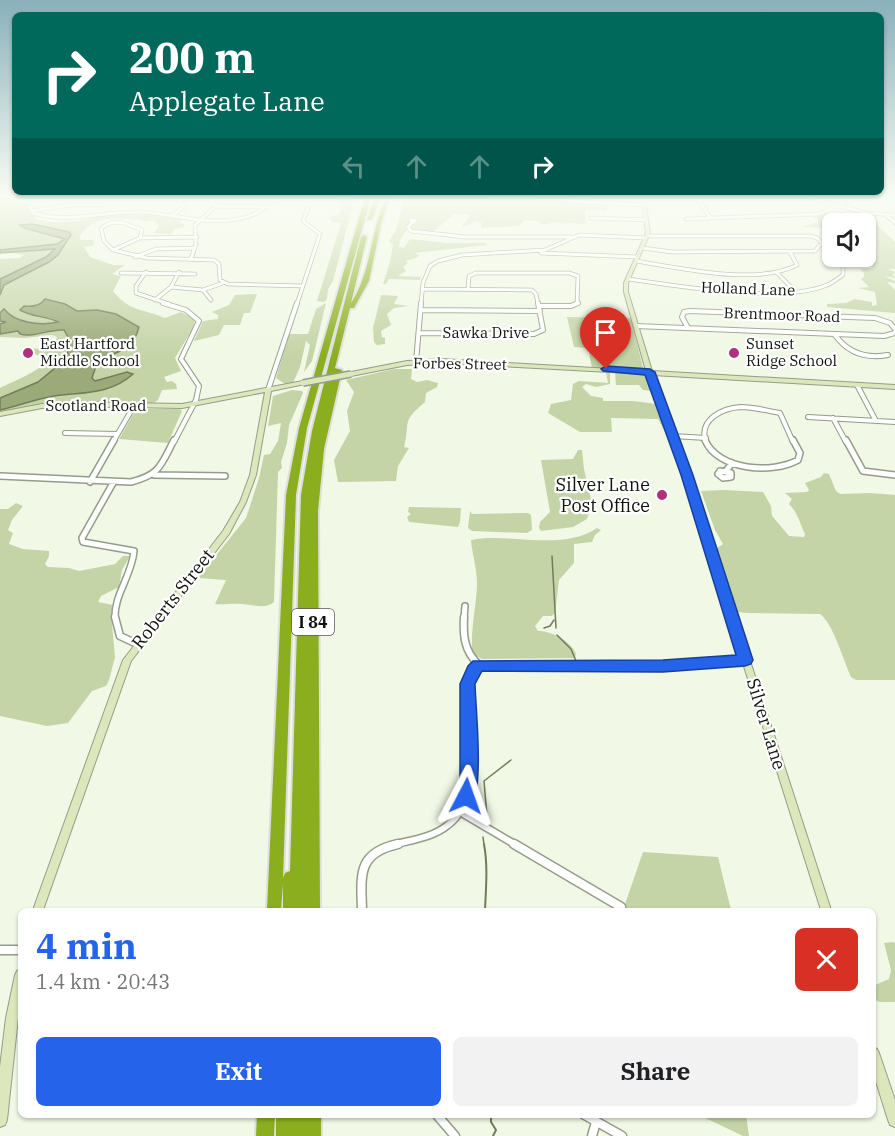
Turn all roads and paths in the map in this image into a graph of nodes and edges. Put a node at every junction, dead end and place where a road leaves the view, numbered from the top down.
1 (113, 250) edge
2 (148, 250) edge
3 (194, 250) edge
4 (314, 250) edge
5 (348, 250) edge
6 (356, 250) edge
7 (358, 250) edge
8 (361, 250) edge
9 (366, 250) edge
10 (373, 250) edge
11 (541, 250) edge
12 (641, 250) edge
13 (658, 250) edge
14 (815, 250) joint
15 (534, 252) junction
16 (790, 252) junction
17 (822, 252) edge
18 (357, 254) junction
19 (135, 257) junction
20 (191, 259) junction
21 (637, 259) junction
22 (842, 267) edge
23 (146, 272) junction
24 (179, 272) junction
25 (121, 273) dead end
26 (777, 273) junction
27 (195, 274) dead end
28 (628, 279) junction
29 (223, 282) junction
30 (302, 286) junction
31 (171, 287) junction
32 (422, 289) junction
33 (468, 289) junction
34 (203, 290) junction
35 (796, 292) junction
36 (155, 300) junction
37 (211, 300) dead end
38 (339, 300) junction
39 (352, 307) junction
40 (540, 308) junction
41 (421, 310) junction
42 (636, 326) junction
43 (688, 328) junction
44 (895, 331) edge
45 (419, 333) junction
46 (835, 335) junction
47 (888, 355) dead end
48 (416, 362) junction
49 (650, 372) junction
50 (857, 385) junction
51 (895, 387) edge
52 (268, 390) junction
53 (193, 404) junction
54 (134, 406) junction
55 (0, 414) edge
56 (808, 417) dead end
57 (833, 418) junction
58 (876, 421) junction
59 (895, 422) edge
60 (65, 433) dead end
61 (117, 434) junction
62 (673, 437) junction
63 (706, 438) junction
64 (732, 464) junction
65 (726, 471) dead end
66 (154, 475) junction
67 (895, 475) edge
68 (0, 476) edge
69 (225, 476) dead end
70 (90, 482) junction
71 (113, 483) junction
72 (465, 606) dead end
73 (137, 644) junction
74 (745, 660) junction
75 (479, 665) junction
76 (460, 812) junction
77 (621, 907) dead end
78 (39, 908) edge
79 (274, 908) edge
80 (290, 908) edge
81 (297, 908) edge
82 (312, 908) edge
83 (362, 908) edge
84 (825, 908) edge
85 (0, 950) edge
86 (18, 950) edge
87 (18, 989) edge
88 (876, 1062) edge
89 (266, 1118) edge
90 (285, 1118) edge
91 (294, 1118) edge
92 (312, 1118) edge
93 (439, 1118) edge
94 (590, 1118) edge
95 (0, 1120) edge
96 (895, 1120) edge
97 (596, 1122) junction
98 (265, 1136) edge
99 (285, 1136) edge
100 (294, 1136) edge
101 (312, 1136) edge
102 (455, 1136) edge
103 (592, 1136) edge
104 (622, 1136) edge

1 - 19 street
2 - 19 street
3 - 20 street
4 - 30 street
5 - 38 highway
6 - 38 highway, I 84
7 - 18 highway
8 - 81 highway
9 - 39 highway, I 84
10 - 39 highway
11 - 15 street
12 - 21 main road, Silver Lane
13 - 16 street
14 - 16 street
14 - 17 street
15 - 21 street
15 - 32 street
16 - 26 street
18 - 38 highway
18 - 80 highway
19 - 20 street
20 - 29 street
21 - 26 street
21 - 28 main road, Silver Lane
22 - 35 street, Holland Lane
23 - 24 street
23 - 25 street
23 - 36 street
24 - 27 street
24 - 31 street
26 - 35 street
28 - 35 street, Holland Lane
28 - 42 main road, Silver Lane
29 - 30 street
29 - 34 street
30 - 52 street
31 - 34 street
31 - 36 street
32 - 33 street, Sawka Drive
32 - 41 street
33 - 40 street, Sawka Drive
33 - 40 street
34 - 37 street
36 - 53 street
38 - 79 highway, I 84
39 - 82 highway, I 84
40 - 41 street
40 - 45 street, Sawka Drive
41 - 45 street
42 - 43 street, Brentmoor Road
42 - 49 main road, Silver Lane
43 - 44 street, Brentmoor Road
43 - 46 street, Brentmoor Road
44 - 46 street, Brentmoor Road
45 - 48 street
46 - 47 street
48 - 49 main road, Forbes Street
48 - 52 main road, Forbes Street, bridge
49 - 50 main road, Forbes Street
49 - 62 main road, Silver Lane
50 - 51 main road, Forbes Street
50 - 58 street
52 - 53 main road, Forbes Street
52 - 73 main road, Roberts Street
53 - 54 main road, Scotland Road
53 - 66 street
54 - 55 main road, Scotland Road
54 - 61 street
56 - 57 street
57 - 58 street
57 - 67 street
58 - 59 street
60 - 61 street
61 - 70 street
62 - 63 street
62 - 74 main road, Silver Lane
63 - 64 street
63 - 64 street
64 - 65 street
66 - 69 street
66 - 71 street
68 - 70 street
70 - 71 street
71 - 73 street
72 - 75 street
73 - 78 main road, Roberts Street
74 - 75 street
74 - 84 main road, Silver Lane
75 - 76 street
76 - 77 street
76 - 83 street
85 - 86 street
87 - 95 main road
88 - 96 main road
89 - 98 highway
90 - 99 highway
91 - 100 highway
92 - 101 highway
93 - 102 street
94 - 97 street
97 - 103 street
97 - 104 street

